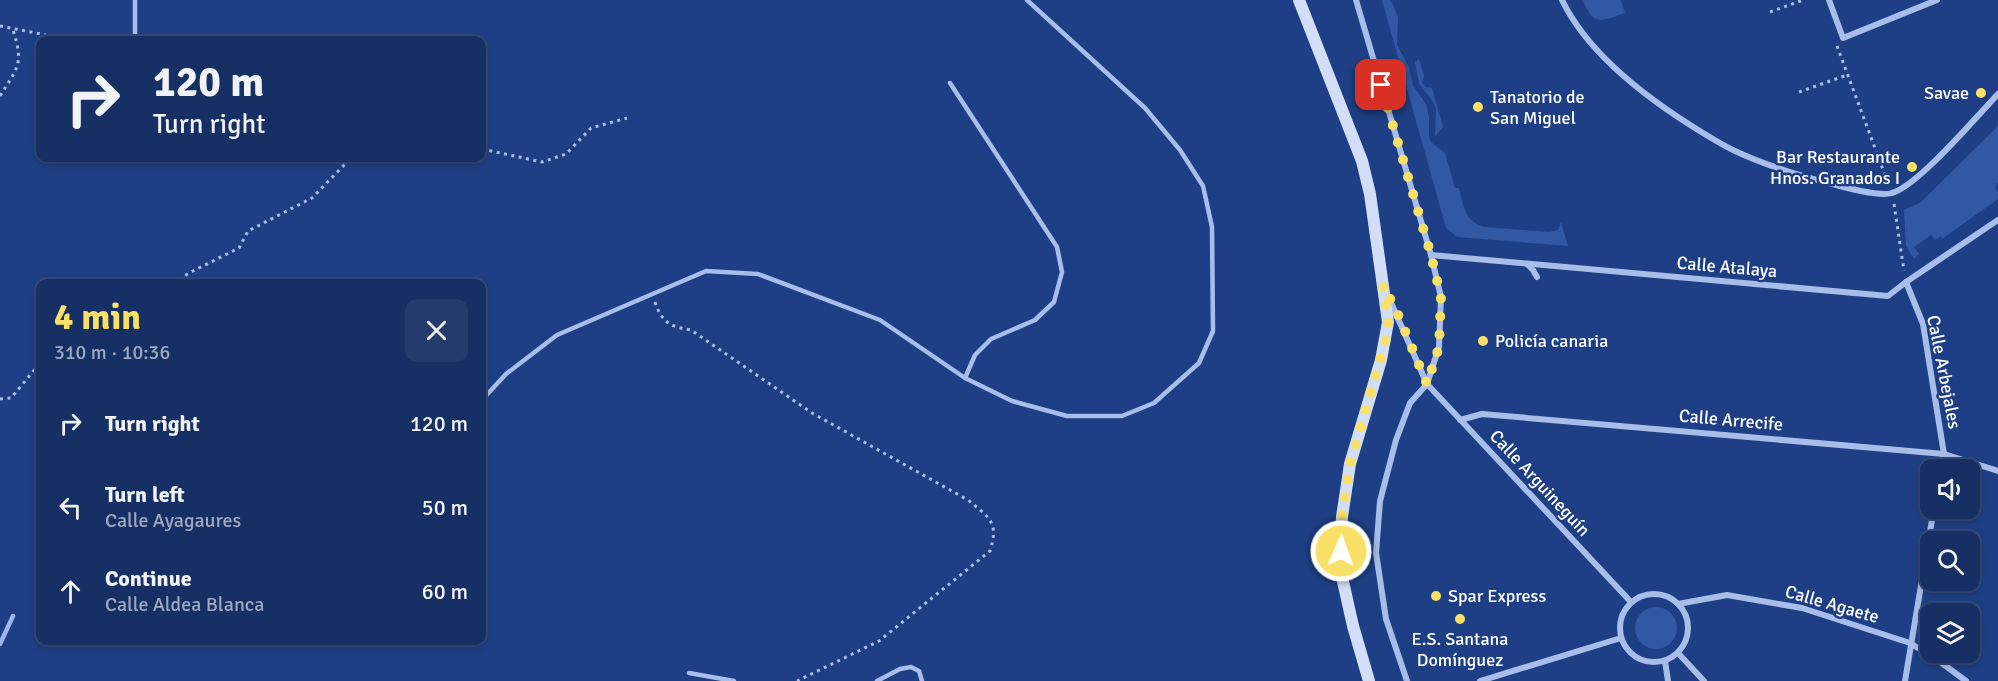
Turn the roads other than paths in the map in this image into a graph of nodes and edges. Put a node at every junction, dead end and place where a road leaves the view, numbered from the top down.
1 (135, 0) edge
2 (1027, 0) edge
3 (1299, 0) edge
4 (1356, 0) edge
5 (1562, 0) edge
6 (1830, 0) edge
7 (1937, 0) edge
8 (135, 36) edge
9 (950, 83) dead end
10 (1998, 94) edge
11 (1998, 220) edge
12 (1431, 255) junction
13 (1527, 264) junction
14 (1537, 277) dead end
15 (1906, 282) junction
16 (1383, 285) junction
17 (965, 378) junction
18 (1427, 384) junction
19 (486, 396) edge
20 (1460, 420) junction
21 (1944, 454) junction
22 (1943, 459) edge
23 (1998, 471) edge
24 (1932, 519) edge
25 (1631, 602) junction
26 (1678, 604) junction
27 (1621, 638) junction
28 (1910, 643) junction
29 (1678, 653) junction
30 (1665, 661) junction
31 (689, 673) dead end
32 (734, 681) edge
33 (877, 681) edge
34 (922, 681) edge
35 (1369, 681) edge
36 (1407, 681) edge
37 (1480, 681) edge
38 (1668, 681) edge
39 (1704, 681) edge
40 (1905, 681) edge
41 (1966, 681) edge

1 - 8 lane
2 - 17 lane
3 - 16 main road
4 - 12 street
5 - 10 street
6 - 7 street
9 - 17 lane
11 - 15 street, Calle Atalaya
12 - 13 street, Calle Atalaya
12 - 18 street
13 - 14 street
13 - 15 street, Calle Atalaya
15 - 21 street, Calle Arbejales
16 - 18 street, Calle Arguineguín
16 - 35 main road
17 - 19 lane
18 - 20 street, Calle Arguineguín
18 - 36 street
20 - 21 street, Calle Arrecife
20 - 25 street, Calle Arguineguín
21 - 22 street, Calle Arbejales
21 - 23 street, Calle Arrecife
24 - 28 street
25 - 26 street
25 - 27 street
26 - 28 street, Calle Agaete
26 - 29 street
27 - 30 street
27 - 37 street
28 - 40 street
28 - 41 street, Calle Agaete
29 - 30 street
29 - 39 street
30 - 38 street
31 - 32 lane
33 - 34 lane

